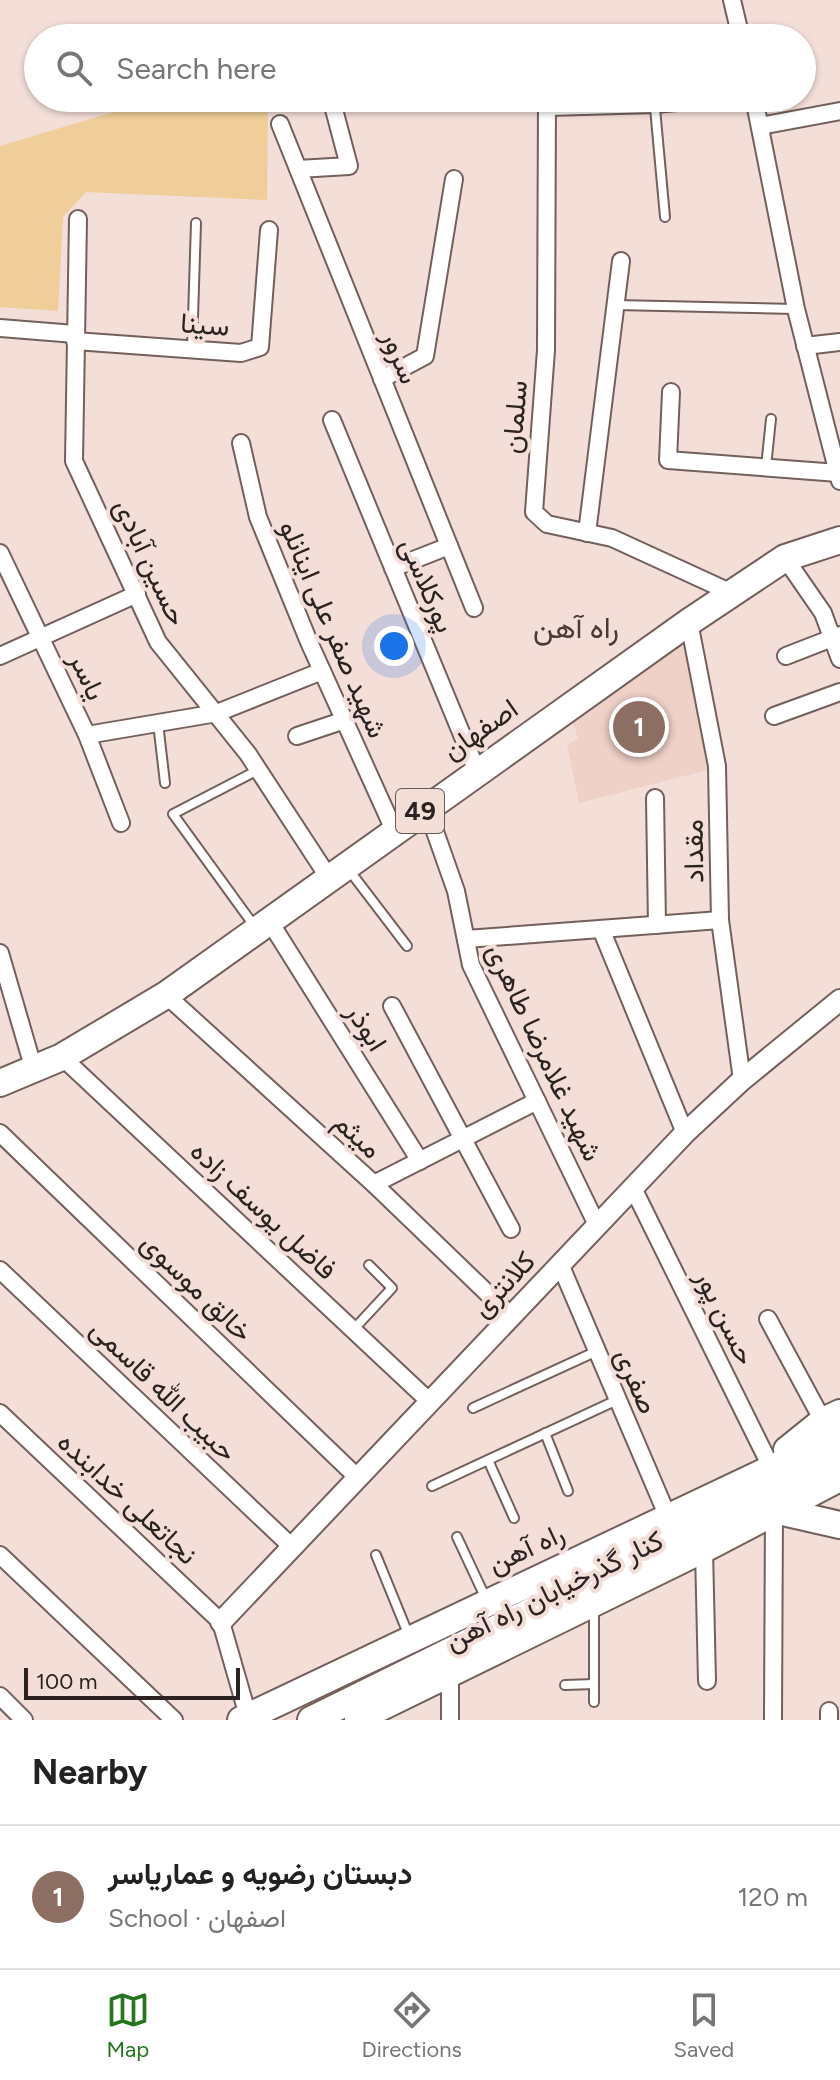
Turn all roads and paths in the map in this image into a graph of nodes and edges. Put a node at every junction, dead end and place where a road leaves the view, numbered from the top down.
1 (732, 0) edge
2 (738, 24) edge
3 (840, 111) edge
4 (335, 112) edge
5 (548, 112) edge
6 (655, 112) edge
7 (757, 112) edge
8 (280, 124) dead end
9 (760, 126) junction
10 (298, 169) junction
11 (454, 179) dead end
12 (665, 217) dead end
13 (78, 219) dead end
14 (196, 223) dead end
15 (269, 230) dead end
16 (621, 261) dead end
17 (616, 305) junction
18 (796, 309) junction
19 (0, 328) edge
20 (75, 337) junction
21 (840, 342) edge
22 (805, 346) junction
23 (192, 349) junction
24 (382, 379) junction
25 (671, 392) dead end
26 (771, 419) dead end
27 (332, 420) dead end
28 (241, 443) dead end
29 (766, 467) junction
30 (839, 477) edge
31 (587, 533) junction
32 (840, 540) edge
33 (449, 546) junction
34 (0, 553) edge
35 (785, 558) junction
36 (393, 568) junction
37 (732, 593) junction
38 (137, 594) junction
39 (474, 608) dead end
40 (689, 622) junction
41 (836, 636) edge
42 (41, 637) junction
43 (0, 656) edge
44 (786, 656) dead end
45 (840, 659) edge
46 (322, 671) junction
47 (840, 692) edge
48 (217, 713) junction
49 (774, 716) dead end
50 (345, 720) junction
51 (158, 723) junction
52 (87, 735) junction
53 (297, 736) dead end
54 (258, 770) junction
55 (477, 771) junction
56 (165, 783) dead end
57 (655, 798) dead end
58 (426, 806) junction
59 (121, 823) dead end
60 (394, 830) junction
61 (337, 872) junction
62 (720, 920) junction
63 (657, 925) junction
64 (264, 926) junction
65 (601, 929) junction
66 (466, 939) junction
67 (407, 946) dead end
68 (0, 953) edge
69 (166, 995) junction
70 (840, 1000) edge
71 (392, 1006) dead end
72 (62, 1057) junction
73 (34, 1070) junction
74 (742, 1080) junction
75 (0, 1083) edge
76 (537, 1101) junction
77 (0, 1133) edge
78 (685, 1133) junction
79 (464, 1138) junction
80 (420, 1161) junction
81 (374, 1184) junction
82 (633, 1188) junction
83 (597, 1225) junction
84 (511, 1229) dead end
85 (560, 1264) junction
86 (369, 1265) dead end
87 (0, 1270) edge
88 (511, 1316) junction
89 (768, 1319) dead end
90 (353, 1330) junction
91 (597, 1351) junction
92 (617, 1400) junction
93 (430, 1402) junction
94 (473, 1408) dead end
95 (0, 1413) edge
96 (834, 1424) edge
97 (545, 1433) junction
98 (840, 1459) edge
99 (488, 1460) junction
100 (772, 1469) junction
101 (358, 1478) junction
102 (840, 1479) edge
103 (432, 1486) dead end
104 (568, 1491) dead end
105 (771, 1502) junction
106 (668, 1517) junction
107 (514, 1518) dead end
108 (840, 1525) edge
109 (457, 1537) dead end
110 (292, 1547) junction
111 (704, 1550) junction
112 (0, 1555) edge
113 (376, 1555) dead end
114 (488, 1601) junction
115 (594, 1604) junction
116 (221, 1622) junction
117 (410, 1639) junction
118 (450, 1674) junction
119 (707, 1681) dead end
120 (594, 1684) junction
121 (565, 1685) dead end
122 (0, 1696) edge
123 (594, 1702) dead end
124 (244, 1718) edge
125 (24, 1720) edge
126 (174, 1720) edge
127 (311, 1720) edge
128 (357, 1720) edge
129 (450, 1720) edge
130 (773, 1720) edge

1 - 2 street
3 - 9 street
4 - 10 street
5 - 31 street, سلمان
6 - 12 lane
7 - 9 street
8 - 10 street, سرور
9 - 18 street
10 - 24 street, سرور
11 - 24 street
13 - 20 street, حسین آبادی
14 - 23 lane
15 - 23 street, سینا
16 - 17 street
17 - 18 lane
17 - 31 street
18 - 22 street
19 - 20 street
20 - 23 street, سینا
20 - 38 street, حسین آبادی
21 - 22 street
22 - 30 street
24 - 33 street, سرور
25 - 29 street
26 - 29 lane
27 - 36 street, پورکلاسی
28 - 46 street, شهید صفر علی اینانلو
29 - 30 street
31 - 37 street, سلمان
32 - 35 main road, اصفهان / 49
33 - 36 street
33 - 39 street, سرور
34 - 42 street, یاسر
35 - 37 main road, اصفهان / 49
35 - 41 street
36 - 55 street, پورکلاسی
37 - 40 main road, اصفهان / 49
38 - 42 street
38 - 48 street, حسین آبادی
40 - 55 main road, اصفهان / 49
40 - 62 street, مقداد
41 - 44 street
41 - 45 street
42 - 43 street
42 - 52 street, یاسر
46 - 48 street
46 - 50 street, شهید صفر علی اینانلو
47 - 49 street
48 - 51 street
48 - 54 street, حسین آبادی
50 - 53 street
50 - 60 street, شهید صفر علی اینانلو
51 - 52 street
51 - 56 lane
52 - 59 street, یاسر
54 - 61 street, حسین آبادی
54 - 64 lane
55 - 58 main road, اصفهان / 49
57 - 63 street
58 - 60 main road, اصفهان / 49
58 - 66 street, شهید غلامرضا طاهری
60 - 61 main road, اصفهان / 49
61 - 64 main road, اصفهان / 49
61 - 67 lane
62 - 63 street
62 - 74 street, مقداد
63 - 65 street
64 - 69 main road, اصفهان / 49
64 - 80 street, ابوذر
65 - 66 street
65 - 78 street
66 - 76 street, شهید غلامرضا طاهری
68 - 73 street
69 - 72 main road, اصفهان / 49
69 - 81 street, میثم
70 - 74 street, کلانتری
71 - 79 street
72 - 73 main road, اصفهان / 49
72 - 90 street, فاضل یوسف زاده
73 - 75 main road, اصفهان / 49
74 - 78 street, کلانتری
76 - 79 street
76 - 83 street, شهید غلامرضا طاهری
77 - 101 street, خالق موسوی
78 - 82 street, کلانتری
79 - 80 street
79 - 84 street
80 - 81 street
81 - 88 street, میثم
82 - 83 street, کلانتری
82 - 100 street, حسن پور
83 - 85 street, کلانتری
85 - 88 street, کلانتری
85 - 91 street, صفری
86 - 90 lane
87 - 110 street, حبیب الله قاسمی
88 - 93 street, کلانتری
89 - 96 street
90 - 93 street, فاضل یوسف زاده
91 - 92 street, صفری
91 - 94 lane
92 - 97 lane
92 - 106 street, صفری
93 - 101 street, کلانتری
95 - 116 street, نجاتعلی خدابنده
96 - 100 main road
97 - 99 lane
97 - 104 lane
98 - 105 main road, راه آهن
99 - 103 lane
99 - 107 lane
100 - 106 main road, راه آهن
101 - 110 street, کلانتری
102 - 105 main road, کنار گذرخیابان راه آهن
105 - 108 main road
105 - 111 main road, کنار گذرخیابان راه آهن
105 - 127 main road, راه آهن
105 - 130 street
106 - 114 main road, راه آهن
109 - 114 lane
110 - 116 street, کلانتری
111 - 115 main road, کنار گذرخیابان راه آهن
111 - 119 street
112 - 126 street
113 - 117 lane
114 - 117 main road, راه آهن
115 - 118 main road, کنار گذرخیابان راه آهن
115 - 120 lane
116 - 124 street
117 - 124 main road, راه آهن
118 - 128 main road, کنار گذرخیابان راه آهن
118 - 129 street
120 - 121 lane
120 - 123 lane
122 - 125 street

